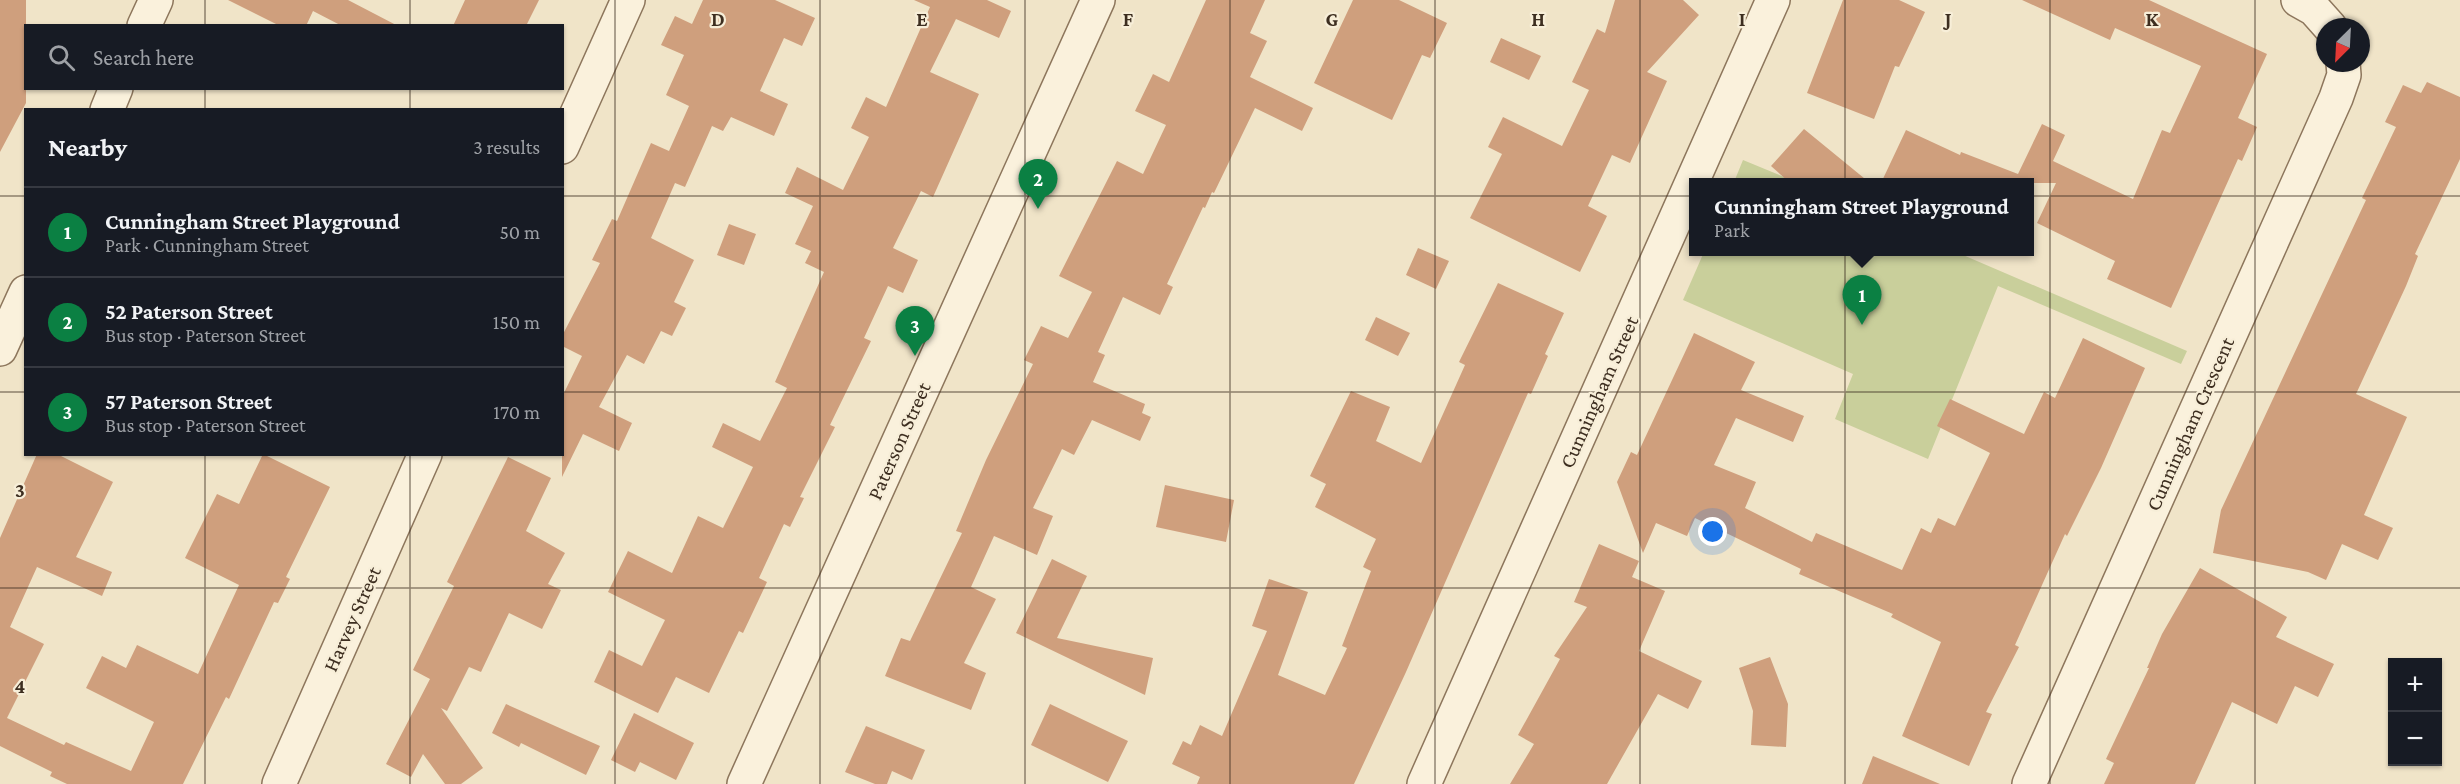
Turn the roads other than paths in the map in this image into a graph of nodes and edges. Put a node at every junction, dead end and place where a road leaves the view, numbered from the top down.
1 (156, 0) edge
2 (628, 0) edge
3 (1098, 0) edge
4 (1773, 0) edge
5 (2298, 0) edge
6 (2322, 18) edge
7 (145, 24) edge
8 (2344, 72) edge
9 (115, 90) edge
10 (108, 108) edge
11 (564, 143) edge
12 (1694, 178) edge
13 (1689, 189) edge
14 (24, 296) edge
15 (0, 349) edge
16 (424, 456) edge
17 (279, 784) edge
18 (744, 784) edge
19 (1424, 784) edge
20 (2029, 784) edge

1 - 7 street
2 - 11 street
3 - 18 street, Paterson Street
4 - 12 street, Cunningham Street
5 - 6 street
8 - 20 street, Cunningham Crescent
9 - 10 street
13 - 19 street, Cunningham Street
14 - 15 street
16 - 17 street, Harvey Street

